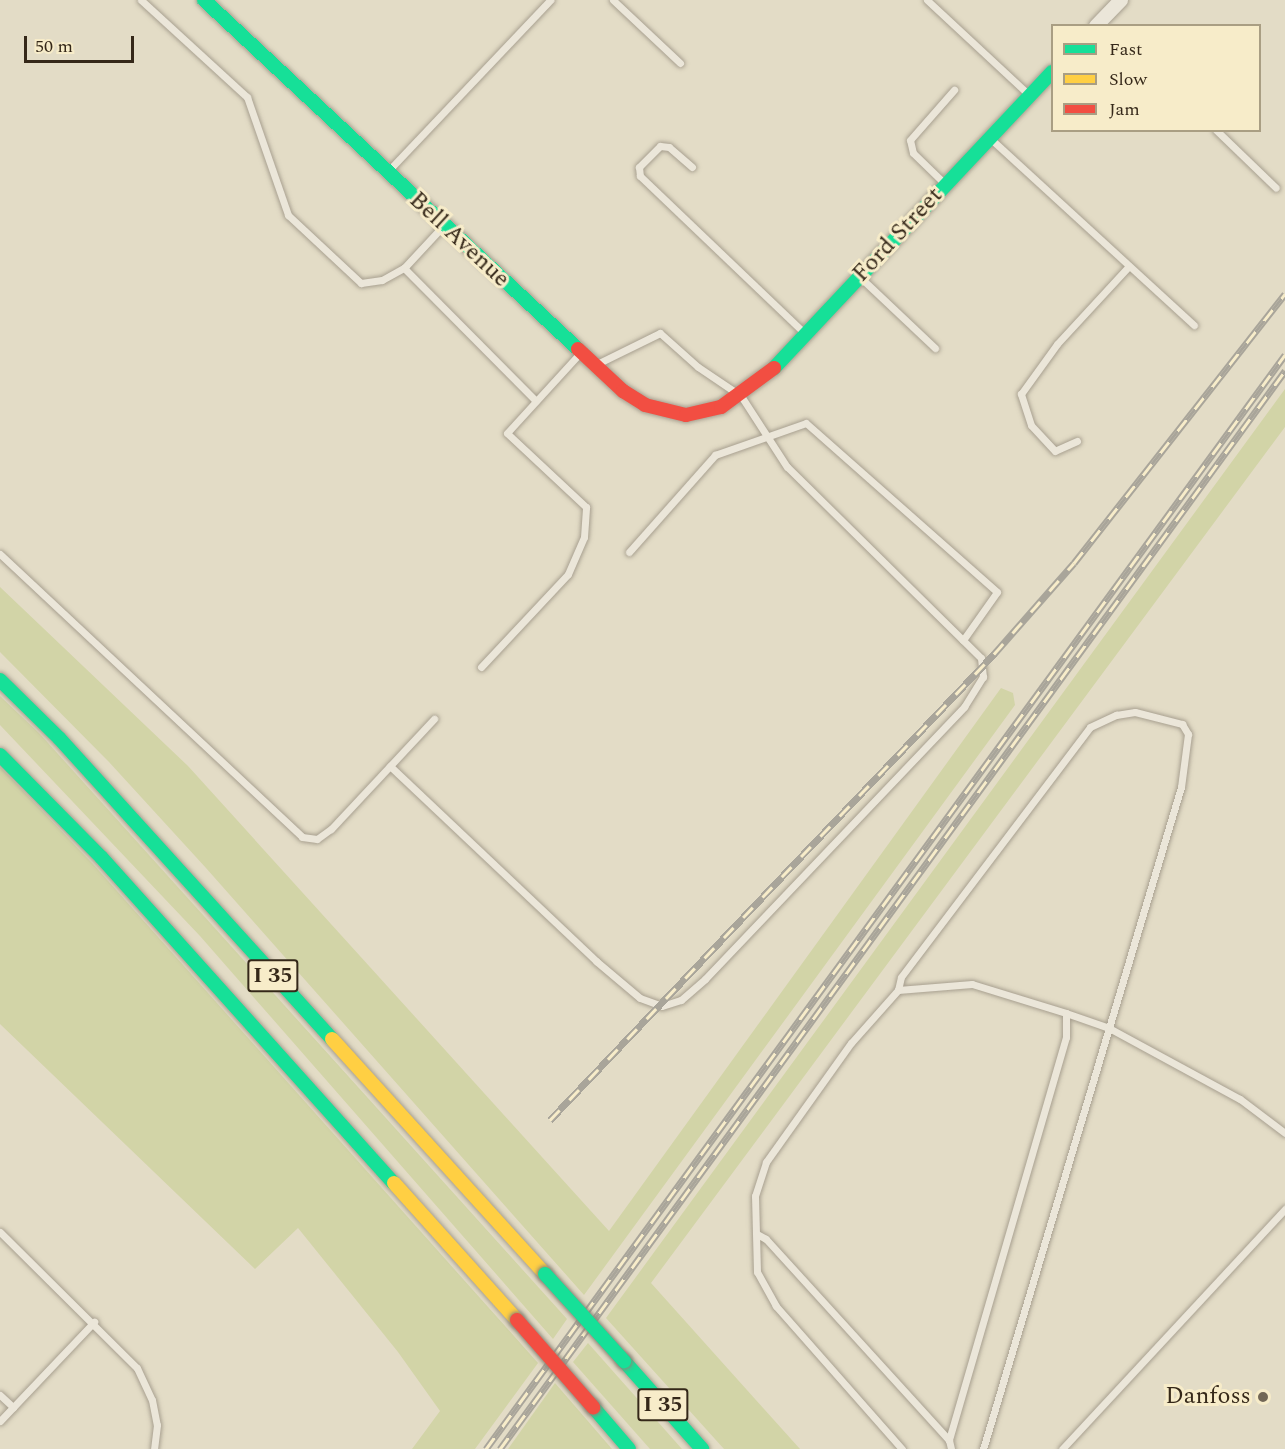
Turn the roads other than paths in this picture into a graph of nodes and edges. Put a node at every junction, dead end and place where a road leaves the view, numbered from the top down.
1 (141, 0) edge
2 (204, 0) edge
3 (550, 0) edge
4 (613, 0) edge
5 (927, 0) edge
6 (1120, 0) edge
7 (1102, 24) edge
8 (680, 63) dead end
9 (1051, 74) edge
10 (954, 90) dead end
11 (1030, 96) junction
12 (1218, 132) edge
13 (990, 138) junction
14 (692, 167) dead end
15 (386, 172) junction
16 (946, 185) junction
17 (1276, 188) dead end
18 (443, 226) junction
19 (1129, 266) junction
20 (404, 268) junction
21 (859, 276) junction
22 (1194, 325) dead end
23 (805, 334) junction
24 (934, 348) dead end
25 (580, 353) junction
26 (594, 366) junction
27 (741, 396) junction
28 (536, 401) junction
29 (767, 437) junction
30 (1077, 441) dead end
31 (629, 552) dead end
32 (0, 554) edge
33 (963, 640) junction
34 (481, 667) dead end
35 (0, 680) edge
36 (434, 719) dead end
37 (0, 755) edge
38 (390, 766) junction
39 (898, 990) junction
40 (1066, 1013) junction
41 (1109, 1029) junction
42 (1285, 1133) edge
43 (1285, 1209) edge
44 (0, 1232) edge
45 (757, 1234) junction
46 (94, 1322) junction
47 (0, 1395) edge
48 (13, 1407) junction
49 (0, 1421) edge
50 (950, 1440) junction
51 (154, 1449) edge
52 (629, 1449) edge
53 (702, 1449) edge
54 (902, 1449) edge
55 (951, 1449) edge
56 (983, 1449) edge
57 (1062, 1449) edge

1 - 20 lane
2 - 15 main road, Bell Avenue
3 - 15 lane
4 - 8 lane
5 - 11 lane
6 - 7 street
9 - 11 main road, Ford Street
10 - 16 lane
11 - 13 main road, Ford Street
12 - 17 lane
13 - 16 main road, Ford Street
13 - 19 lane
14 - 23 lane
15 - 18 main road, Bell Avenue
16 - 21 main road, Ford Street
18 - 20 lane
18 - 25 main road, Bell Avenue
19 - 22 lane
19 - 30 lane
20 - 28 lane
21 - 23 main road, Ford Street
21 - 24 lane
23 - 27 main road, Ford Street
25 - 26 main road, Bell Avenue
25 - 28 lane
26 - 27 main road, Bell Avenue
26 - 27 lane
27 - 29 lane
28 - 34 lane
29 - 31 lane
29 - 33 lane
29 - 33 lane
32 - 38 lane
33 - 38 lane
35 - 53 main road, I 35, bridge
36 - 38 lane
37 - 52 main road, I 35, bridge
39 - 40 lane
39 - 41 lane
39 - 45 lane
40 - 41 lane
40 - 50 lane
41 - 42 lane
41 - 56 lane
43 - 57 lane
44 - 46 lane
45 - 50 lane
45 - 54 lane
46 - 48 lane
46 - 51 lane
47 - 48 lane
48 - 49 lane
50 - 55 lane

